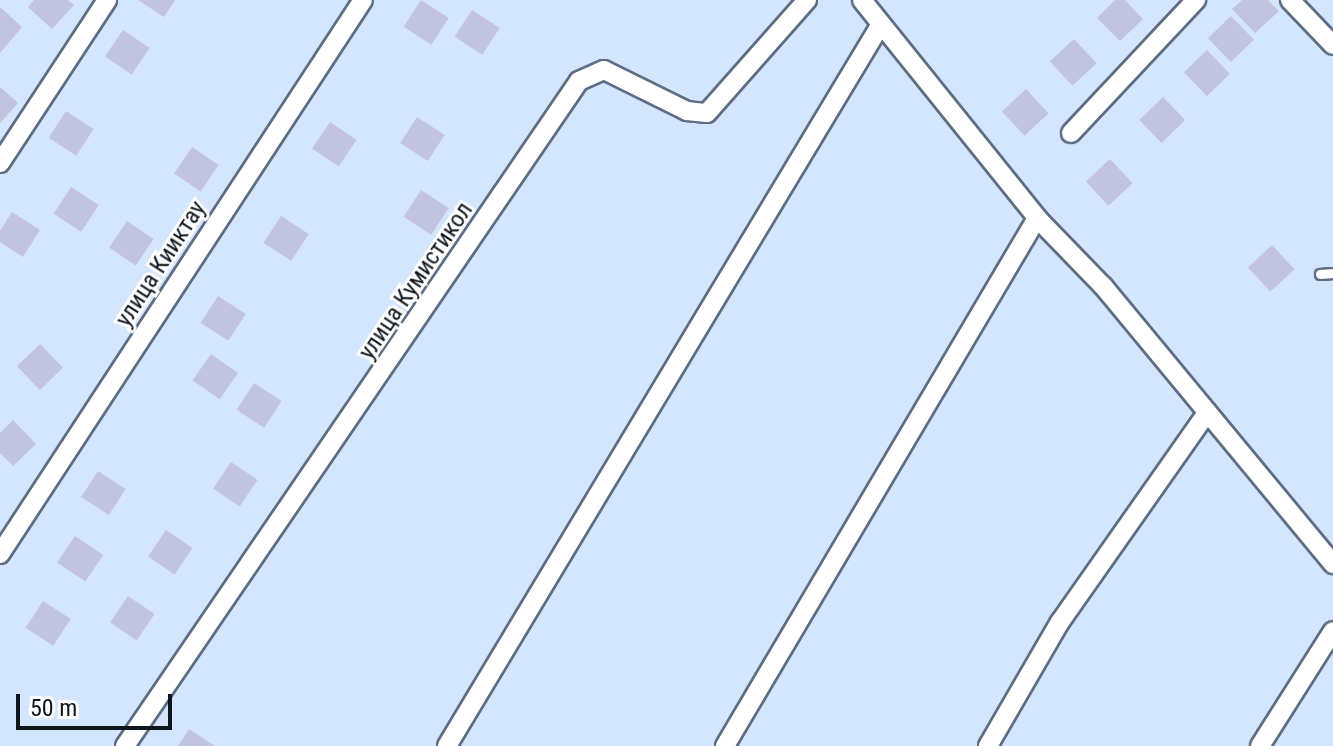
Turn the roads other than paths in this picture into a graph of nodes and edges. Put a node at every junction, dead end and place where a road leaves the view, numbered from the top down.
1 (107, 0) edge
2 (363, 0) edge
3 (807, 0) edge
4 (862, 0) edge
5 (1196, 0) edge
6 (1290, 0) edge
7 (881, 24) junction
8 (1333, 45) edge
9 (1071, 133) dead end
10 (0, 163) edge
11 (1037, 218) junction
12 (1333, 273) edge
13 (1320, 274) dead end
14 (1207, 413) junction
15 (0, 554) edge
16 (1333, 564) edge
17 (1333, 631) edge
18 (125, 746) edge
19 (447, 746) edge
20 (725, 746) edge
21 (988, 746) edge
22 (1260, 746) edge

1 - 10 street
2 - 15 street, улица Кииктау
3 - 18 street, улица Кумистикол
4 - 7 street
5 - 9 street
6 - 8 street
7 - 11 street
7 - 19 street
11 - 14 street
11 - 20 street
12 - 13 lane
14 - 16 street
14 - 21 street
17 - 22 street

